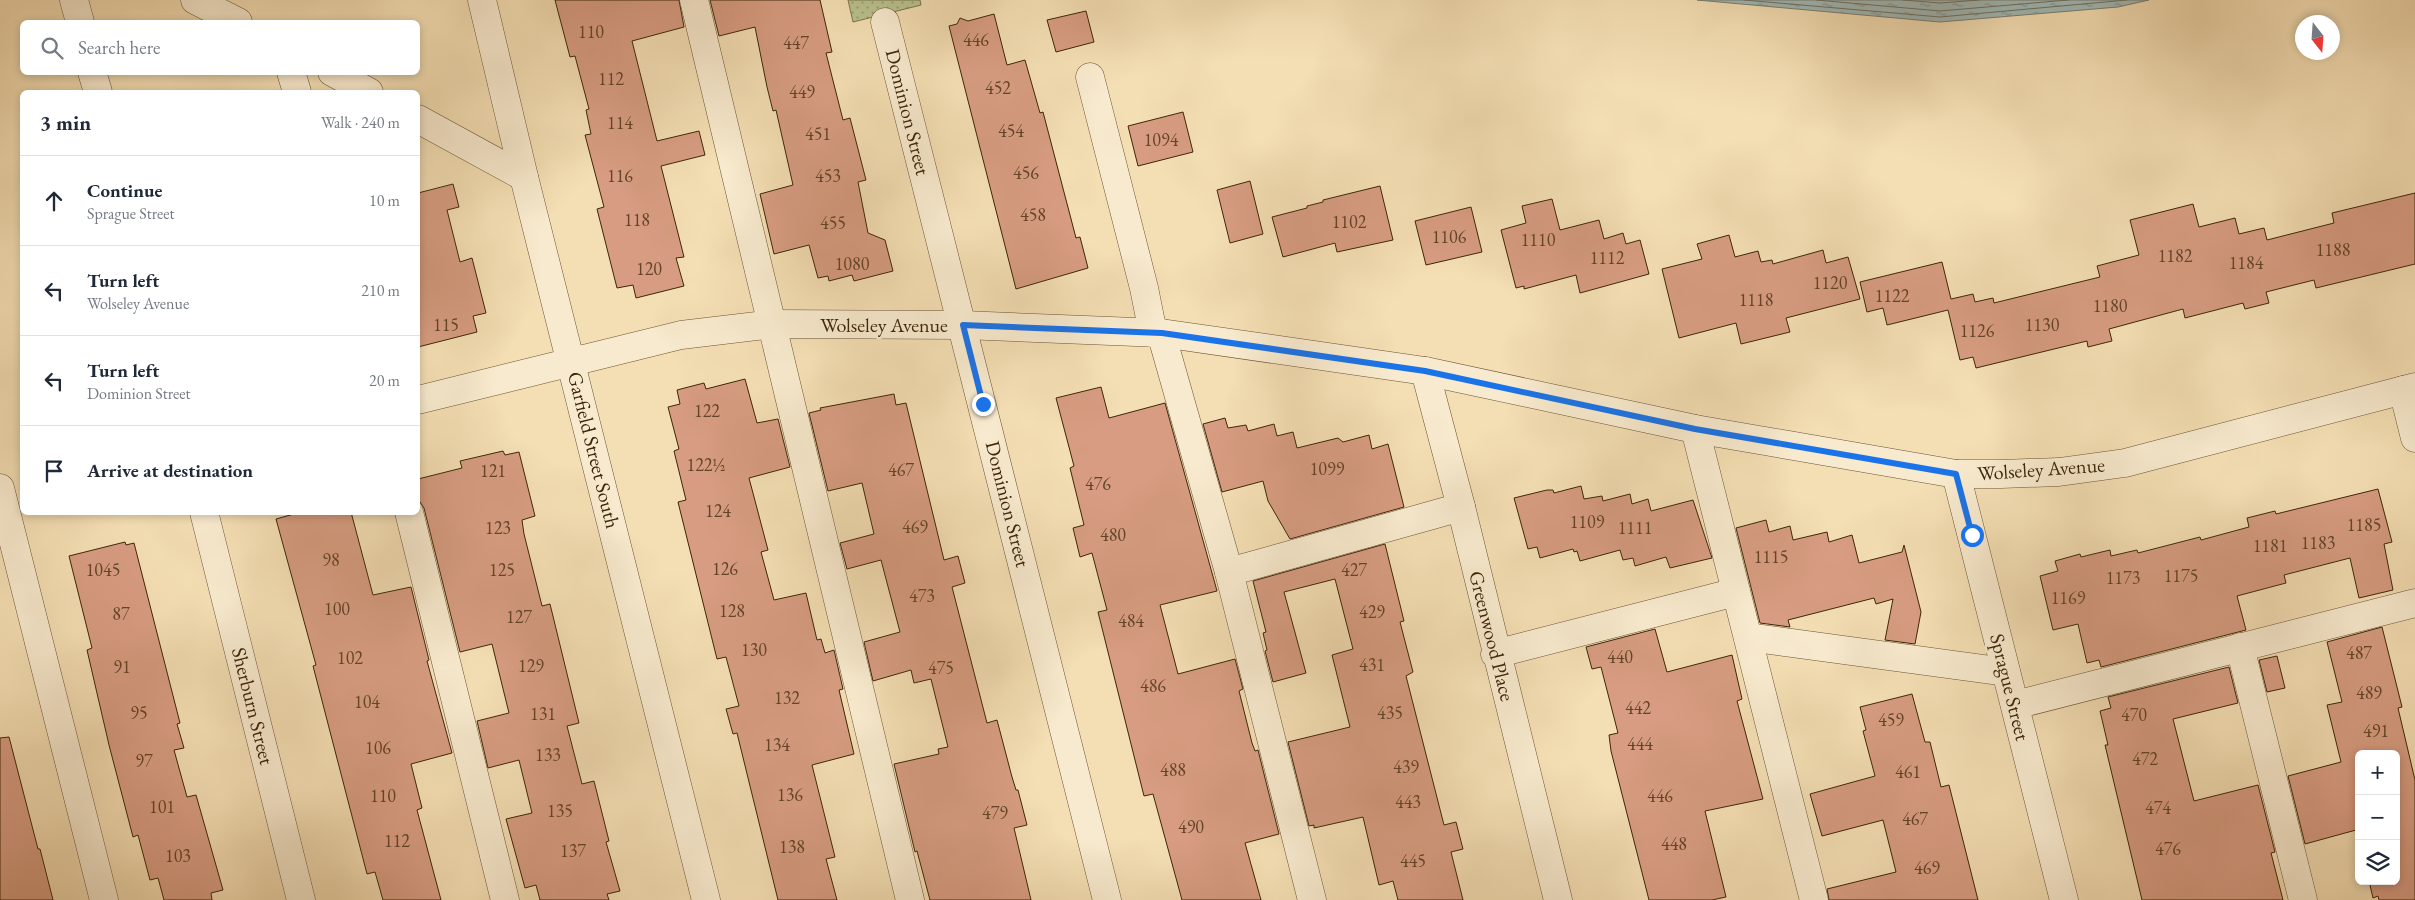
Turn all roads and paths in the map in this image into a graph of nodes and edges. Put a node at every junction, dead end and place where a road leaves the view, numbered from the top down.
1 (74, 0) edge
2 (195, 0) edge
3 (482, 0) edge
4 (694, 0) edge
5 (79, 20) edge
6 (234, 20) edge
7 (885, 22) dead end
8 (93, 75) edge
9 (292, 75) edge
10 (338, 75) edge
11 (1090, 77) dead end
12 (97, 90) edge
13 (296, 90) edge
14 (365, 90) edge
15 (420, 120) edge
16 (524, 177) junction
17 (773, 324) junction
18 (963, 325) junction
19 (1157, 333) junction
20 (572, 362) junction
21 (1425, 371) junction
22 (2409, 388) edge
23 (420, 400) edge
24 (1695, 429) junction
25 (2415, 438) edge
26 (1956, 474) junction
27 (7, 501) edge
28 (1461, 507) junction
29 (205, 515) edge
30 (410, 515) edge
31 (1230, 572) junction
32 (1736, 592) junction
33 (2415, 603) edge
34 (1748, 637) junction
35 (2240, 647) junction
36 (1495, 654) junction
37 (2006, 672) junction
38 (2014, 705) junction
39 (104, 900) edge
40 (301, 900) edge
41 (505, 900) edge
42 (706, 900) edge
43 (910, 900) edge
44 (1107, 900) edge
45 (1312, 900) edge
46 (1558, 900) edge
47 (1814, 900) edge
48 (2064, 900) edge
49 (2303, 900) edge

1 - 5 street
2 - 6 street
3 - 16 street, Garfield Street South
4 - 17 street
7 - 18 street, Dominion Street
8 - 12 street
9 - 13 street
10 - 14 street
11 - 19 street
15 - 16 street
16 - 20 street, Garfield Street South
17 - 18 street, Wolseley Avenue
17 - 20 street, Wolseley Avenue
17 - 43 street
18 - 19 street, Wolseley Avenue
18 - 44 street, Dominion Street
19 - 21 street, Wolseley Avenue
19 - 31 street
20 - 23 street, Wolseley Avenue
20 - 42 street, Garfield Street South
21 - 24 street, Wolseley Avenue
21 - 28 street, Greenwood Place
22 - 25 street
22 - 26 street, Wolseley Avenue
24 - 26 street, Wolseley Avenue
24 - 32 street
26 - 37 street, Sprague Street
27 - 39 street
28 - 31 street
28 - 36 street, Greenwood Place
29 - 40 street, Sherburn Street
30 - 41 street
31 - 45 street
32 - 34 street
32 - 36 street
33 - 35 street
34 - 37 street
34 - 47 street
35 - 38 street
35 - 49 street
36 - 46 street, Greenwood Place
37 - 38 street, Sprague Street
38 - 48 street, Sprague Street

